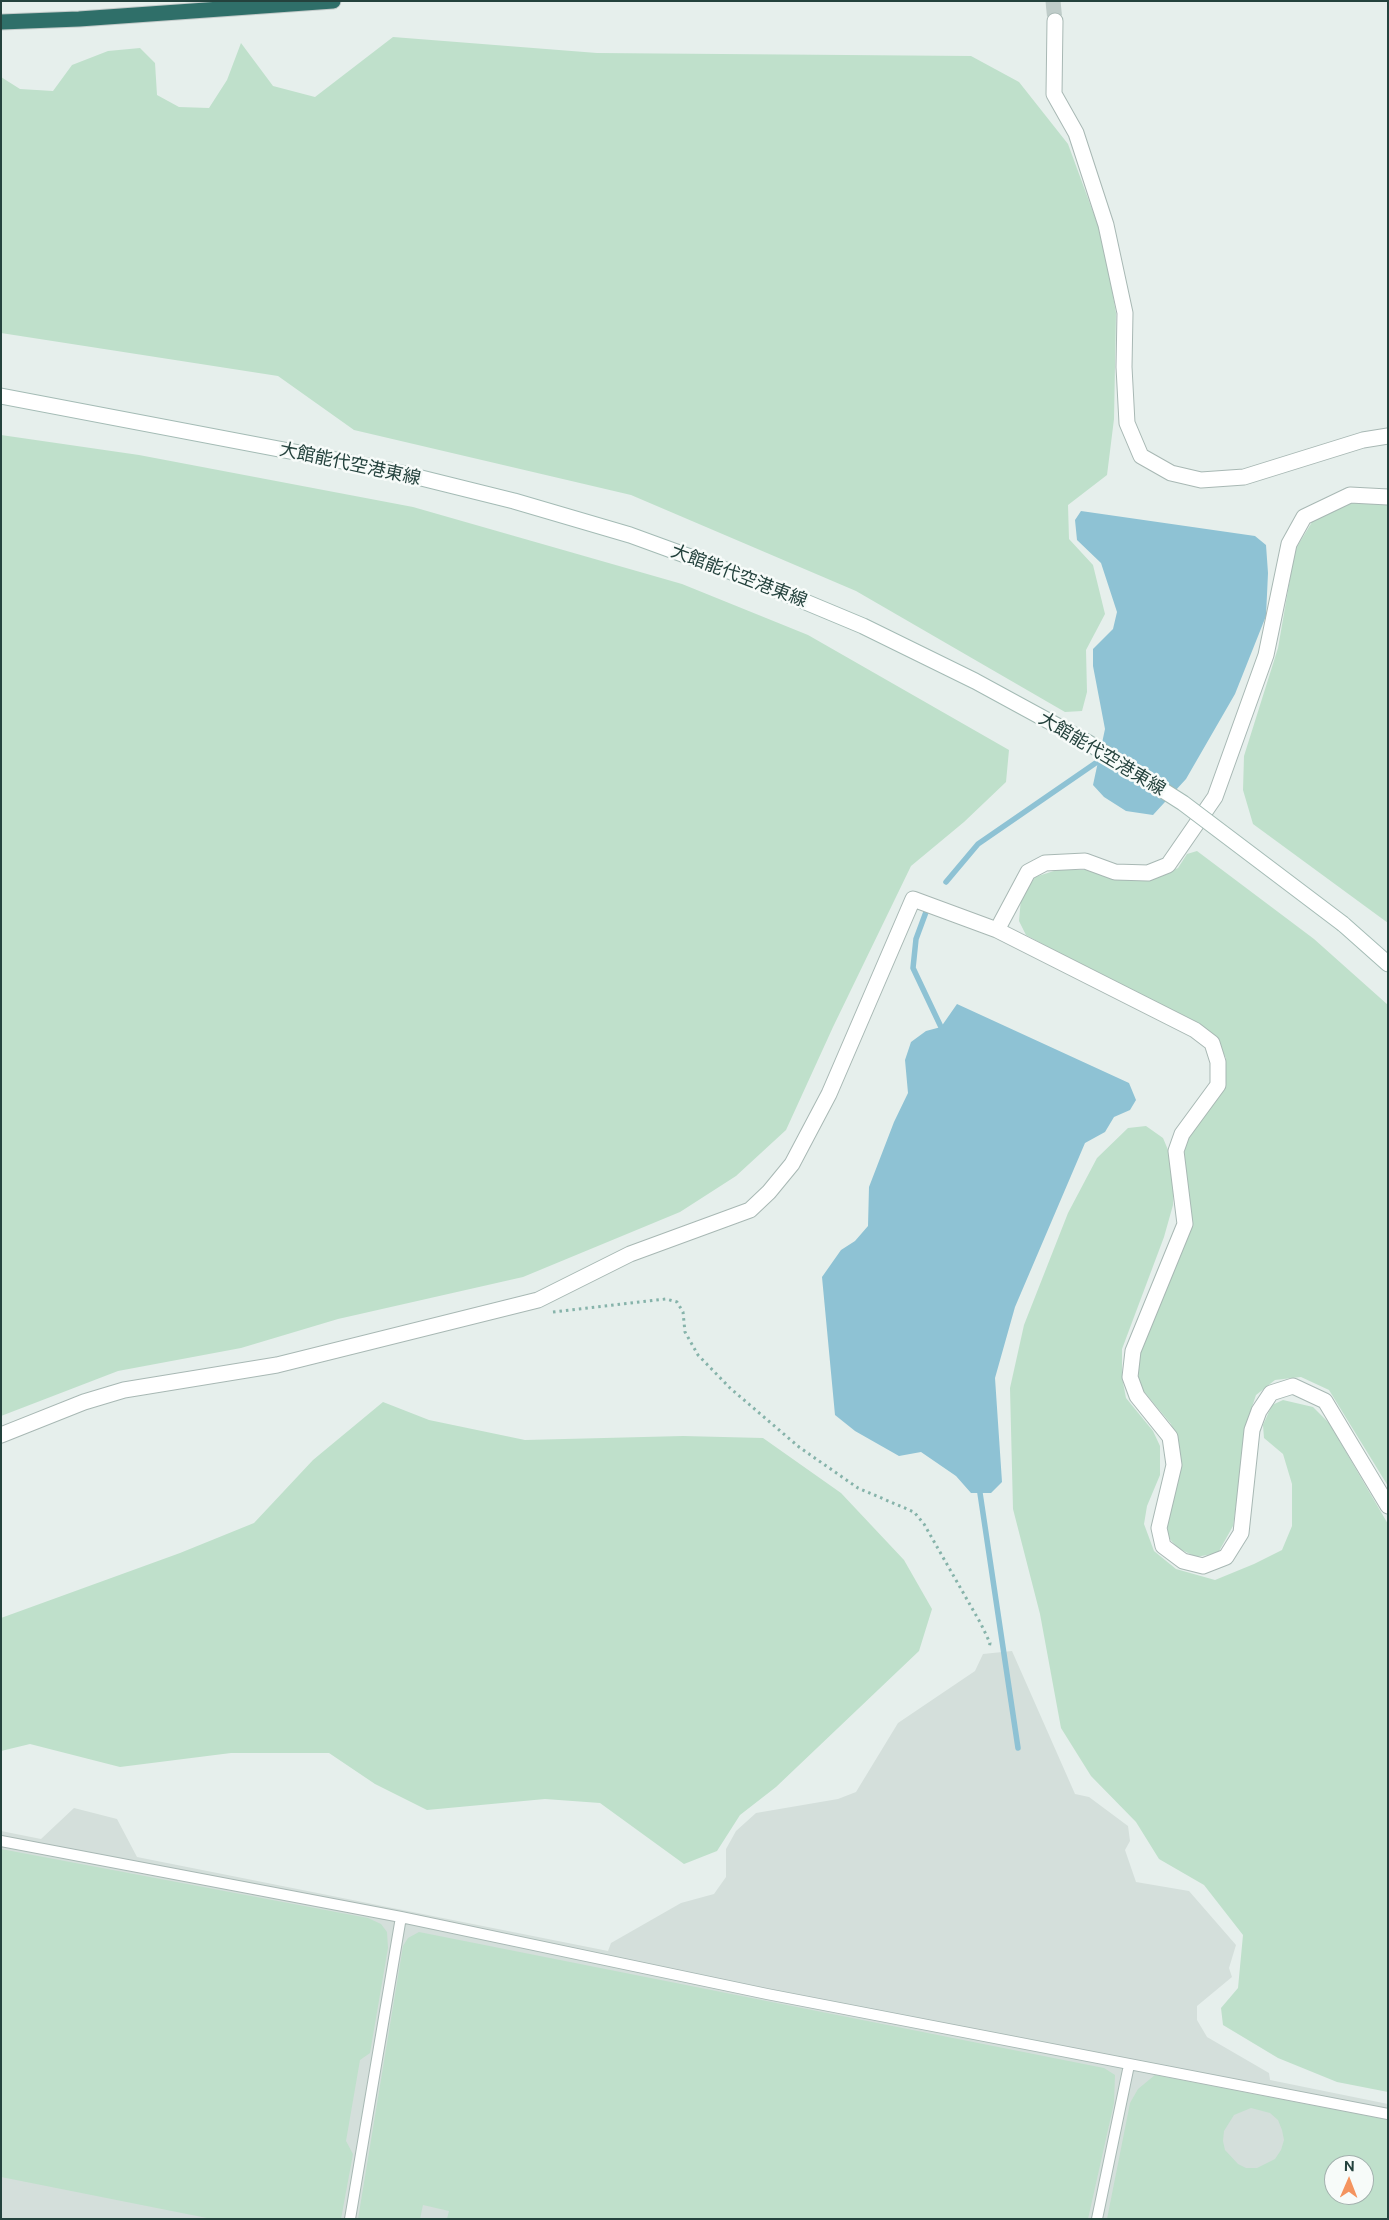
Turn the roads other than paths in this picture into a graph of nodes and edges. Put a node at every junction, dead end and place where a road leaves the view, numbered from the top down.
1 (334, 1) edge
2 (1055, 20) tunnel mouth
3 (1, 22) edge
4 (1, 396) edge
5 (1388, 436) edge
6 (1388, 497) edge
7 (997, 930) junction
8 (1388, 964) edge
9 (1, 1435) edge
10 (1388, 1506) edge
11 (1, 1841) edge
12 (401, 1917) junction
13 (1129, 2065) junction
14 (1388, 2114) edge
15 (350, 2219) edge
16 (1097, 2219) edge

1 - 3 highway
2 - 5 street
4 - 8 street, 大館能代空港東線, bridge
6 - 7 street
7 - 9 street
7 - 10 street
11 - 12 lane
12 - 13 lane
12 - 15 lane
13 - 14 lane
13 - 16 lane

